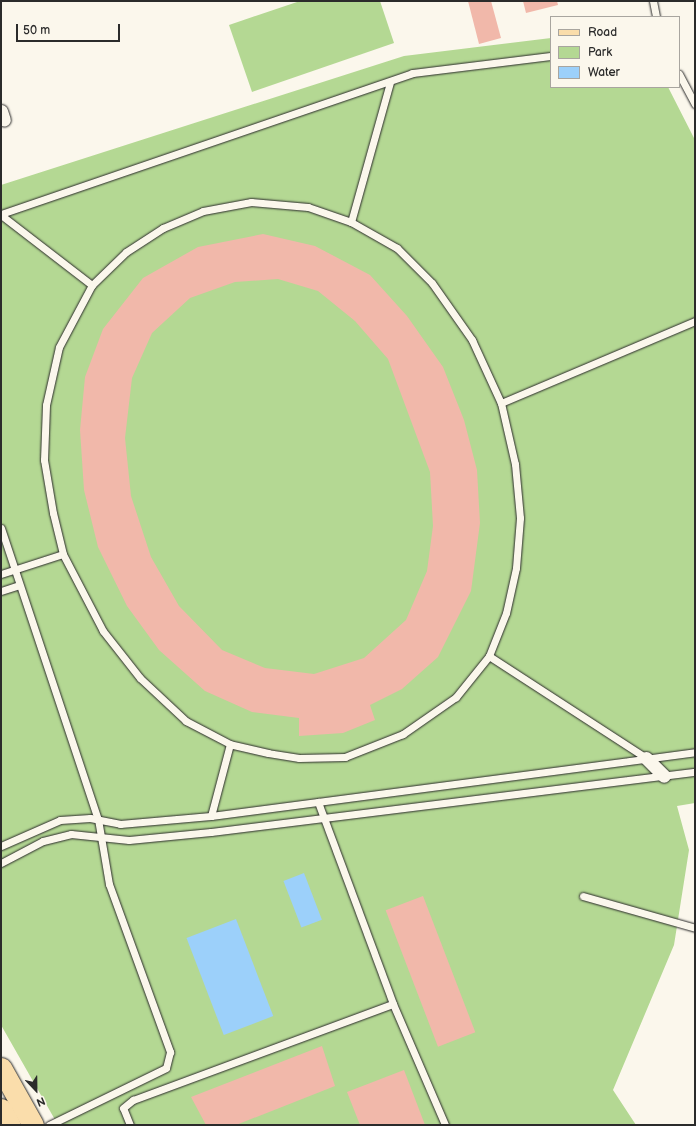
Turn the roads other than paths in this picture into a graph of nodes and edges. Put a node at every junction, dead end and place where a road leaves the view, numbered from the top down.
1 (653, 1) edge
2 (656, 16) edge
3 (550, 56) edge
4 (680, 76) edge
5 (390, 82) junction
6 (695, 104) edge
7 (1, 214) edge
8 (351, 222) junction
9 (92, 285) junction
10 (695, 321) edge
11 (501, 403) junction
12 (1, 528) edge
13 (63, 554) junction
14 (15, 570) junction
15 (1, 574) edge
16 (19, 585) junction
17 (1, 591) edge
18 (489, 656) junction
19 (230, 744) junction
20 (695, 752) edge
21 (646, 758) junction
22 (695, 772) edge
23 (664, 776) junction
24 (318, 802) junction
25 (211, 816) junction
26 (98, 819) junction
27 (324, 820) junction
28 (103, 838) junction
29 (1, 846) edge
30 (1, 863) edge
31 (583, 896) dead end
32 (695, 928) edge
33 (394, 1004) junction
34 (1, 1068) edge
35 (1, 1109) edge
36 (10, 1125) edge
37 (33, 1125) edge
38 (49, 1125) edge
39 (130, 1125) edge
40 (445, 1125) edge

1 - 2 lane
3 - 5 lane
4 - 6 lane
5 - 7 lane
5 - 8 lane
7 - 9 lane
8 - 9 lane
8 - 11 lane
9 - 13 lane
10 - 11 lane
11 - 18 lane
12 - 14 lane
13 - 14 lane
13 - 19 lane
14 - 15 lane
14 - 16 lane
16 - 17 lane
16 - 26 lane
18 - 19 lane
18 - 21 lane
19 - 25 lane
20 - 21 lane
21 - 23 street
21 - 24 lane
22 - 23 lane
23 - 27 lane
24 - 25 lane
24 - 27 lane
25 - 26 lane
26 - 28 lane
26 - 29 lane
27 - 28 lane
27 - 33 lane
28 - 30 lane
28 - 38 lane
31 - 32 lane
33 - 39 lane
33 - 40 lane
34 - 37 main road
35 - 36 main road

